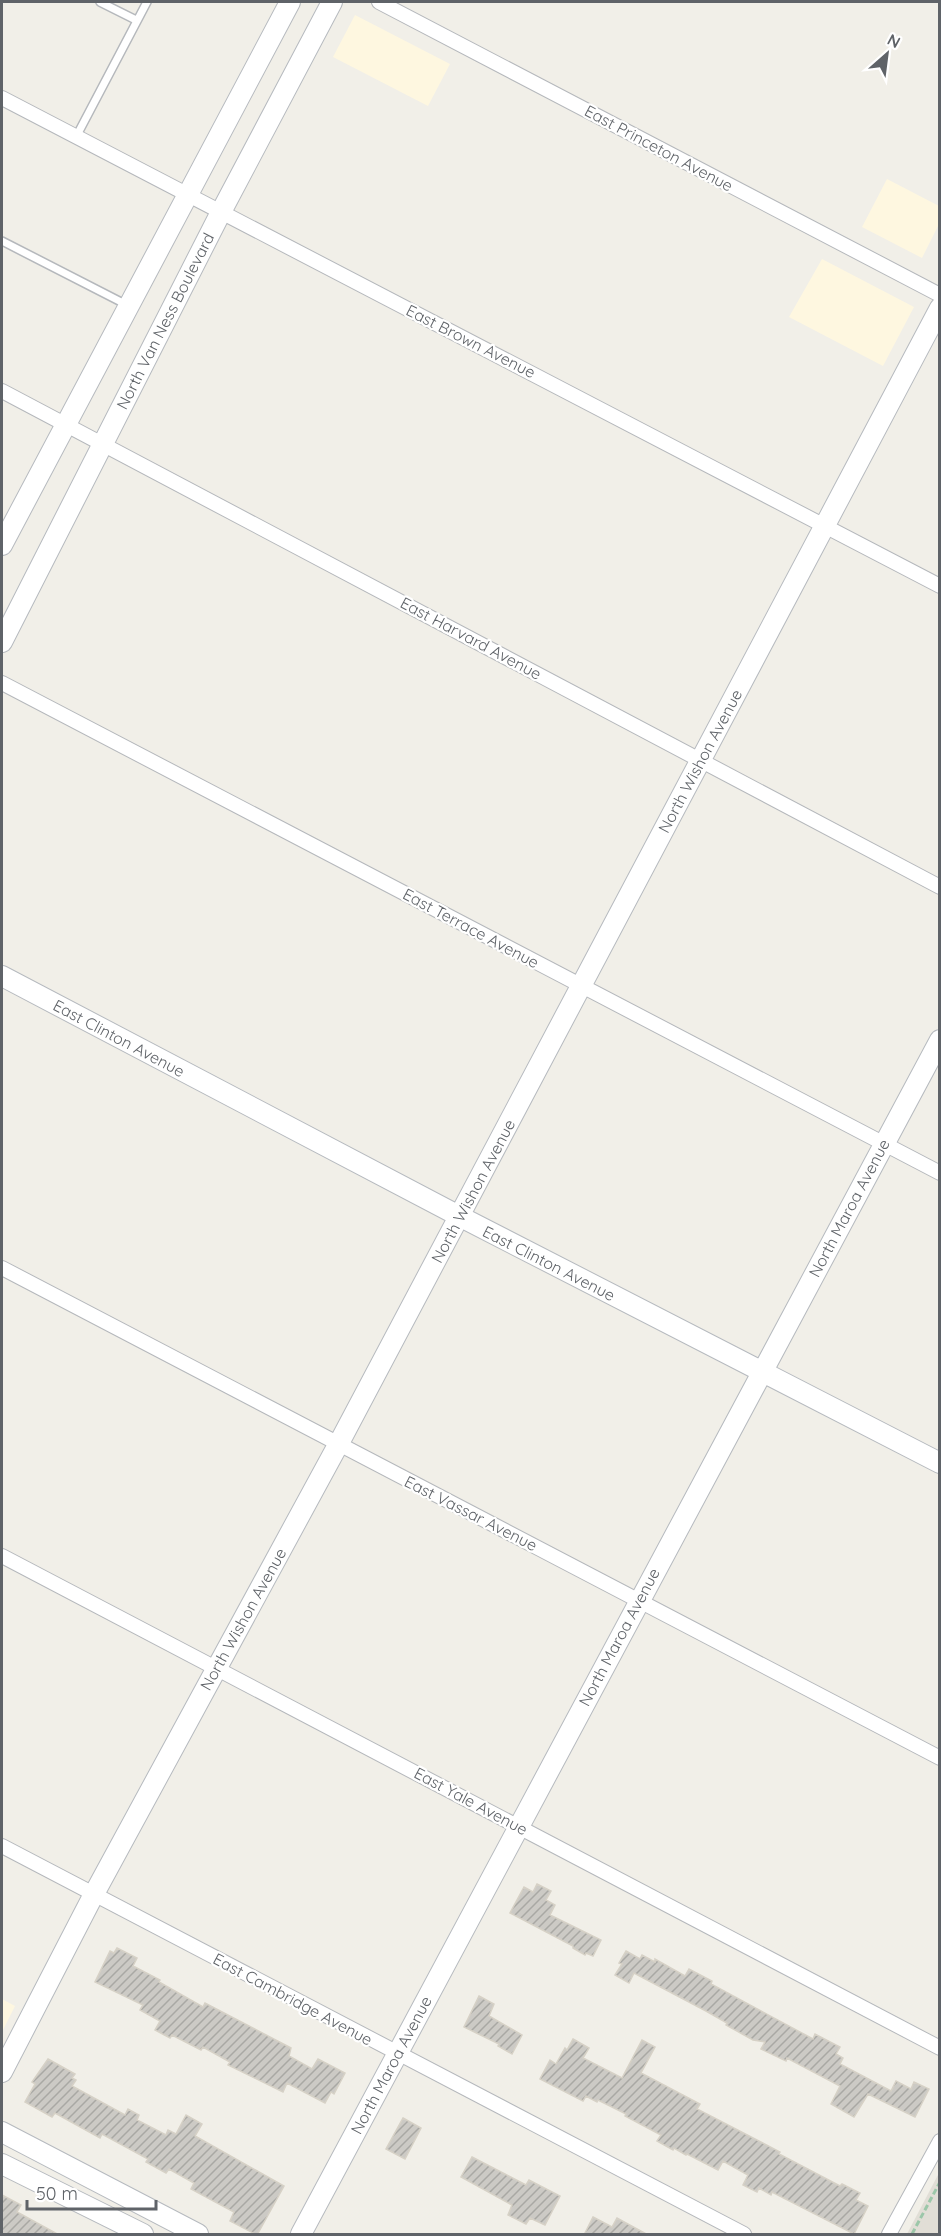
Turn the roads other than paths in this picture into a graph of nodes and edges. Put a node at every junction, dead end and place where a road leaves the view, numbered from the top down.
1 (100, 2) edge
2 (147, 2) edge
3 (290, 2) edge
4 (332, 2) edge
5 (379, 2) edge
6 (136, 20) junction
7 (2, 98) edge
8 (76, 137) junction
9 (187, 194) junction
10 (221, 212) junction
11 (2, 241) edge
12 (939, 295) edge
13 (129, 306) junction
14 (939, 308) edge
15 (2, 391) edge
16 (66, 424) junction
17 (103, 443) junction
18 (826, 526) junction
19 (2, 545) edge
20 (939, 586) edge
21 (2, 642) edge
22 (2, 683) edge
23 (700, 759) junction
24 (939, 887) edge
25 (2, 976) edge
26 (581, 986) junction
27 (939, 1040) edge
28 (884, 1143) junction
29 (939, 1173) edge
30 (459, 1216) junction
31 (2, 1268) edge
32 (762, 1372) junction
33 (338, 1445) junction
34 (939, 1463) edge
35 (2, 1556) edge
36 (639, 1599) junction
37 (216, 1668) junction
38 (939, 1758) edge
39 (519, 1826) junction
40 (2, 1846) edge
41 (94, 1894) junction
42 (939, 2048) edge
43 (397, 2054) junction
44 (2, 2072) edge
45 (2, 2132) edge
46 (939, 2141) edge
47 (2, 2164) edge
48 (143, 2235) edge
49 (198, 2235) edge
50 (301, 2235) edge
51 (744, 2235) edge
52 (889, 2235) edge

1 - 6 lane
2 - 6 lane
3 - 9 main road
4 - 10 main road, North Van Ness Boulevard
5 - 12 street, East Princeton Avenue
6 - 8 lane
7 - 8 street, East Brown Avenue
8 - 9 street, East Brown Avenue
9 - 10 street, East Brown Avenue
9 - 13 main road
10 - 17 main road, North Van Ness Boulevard
10 - 18 street, East Brown Avenue
11 - 13 lane
13 - 16 main road
14 - 18 main road, North Wishon Avenue
15 - 16 street, East Harvard Avenue
16 - 17 street, East Harvard Avenue
16 - 19 main road
17 - 21 main road, North Van Ness Boulevard
17 - 23 street, East Harvard Avenue
18 - 20 street, East Brown Avenue
18 - 23 main road, North Wishon Avenue
22 - 26 street, East Terrace Avenue
23 - 24 street, East Harvard Avenue
23 - 26 main road, North Wishon Avenue
25 - 30 main road, East Clinton Avenue
26 - 28 street, East Terrace Avenue
26 - 30 main road, North Wishon Avenue
27 - 28 main road, North Maroa Avenue
28 - 29 street, East Terrace Avenue
28 - 32 main road, North Maroa Avenue
30 - 32 main road, East Clinton Avenue
30 - 33 main road, North Wishon Avenue
31 - 33 street, East Vassar Avenue
32 - 34 main road, East Clinton Avenue
32 - 36 main road, North Maroa Avenue
33 - 36 street, East Vassar Avenue
33 - 37 main road, North Wishon Avenue
35 - 37 street, East Yale Avenue
36 - 38 street, East Vassar Avenue
36 - 39 main road, North Maroa Avenue
37 - 39 street, East Yale Avenue
37 - 41 main road, North Wishon Avenue
39 - 42 street, East Yale Avenue
39 - 43 main road, North Maroa Avenue
40 - 41 street, East Cambridge Avenue
41 - 43 street, East Cambridge Avenue
41 - 44 main road, North Wishon Avenue
43 - 50 main road, North Maroa Avenue
43 - 51 street, East Cambridge Avenue
45 - 49 main road
46 - 52 street
47 - 48 main road

